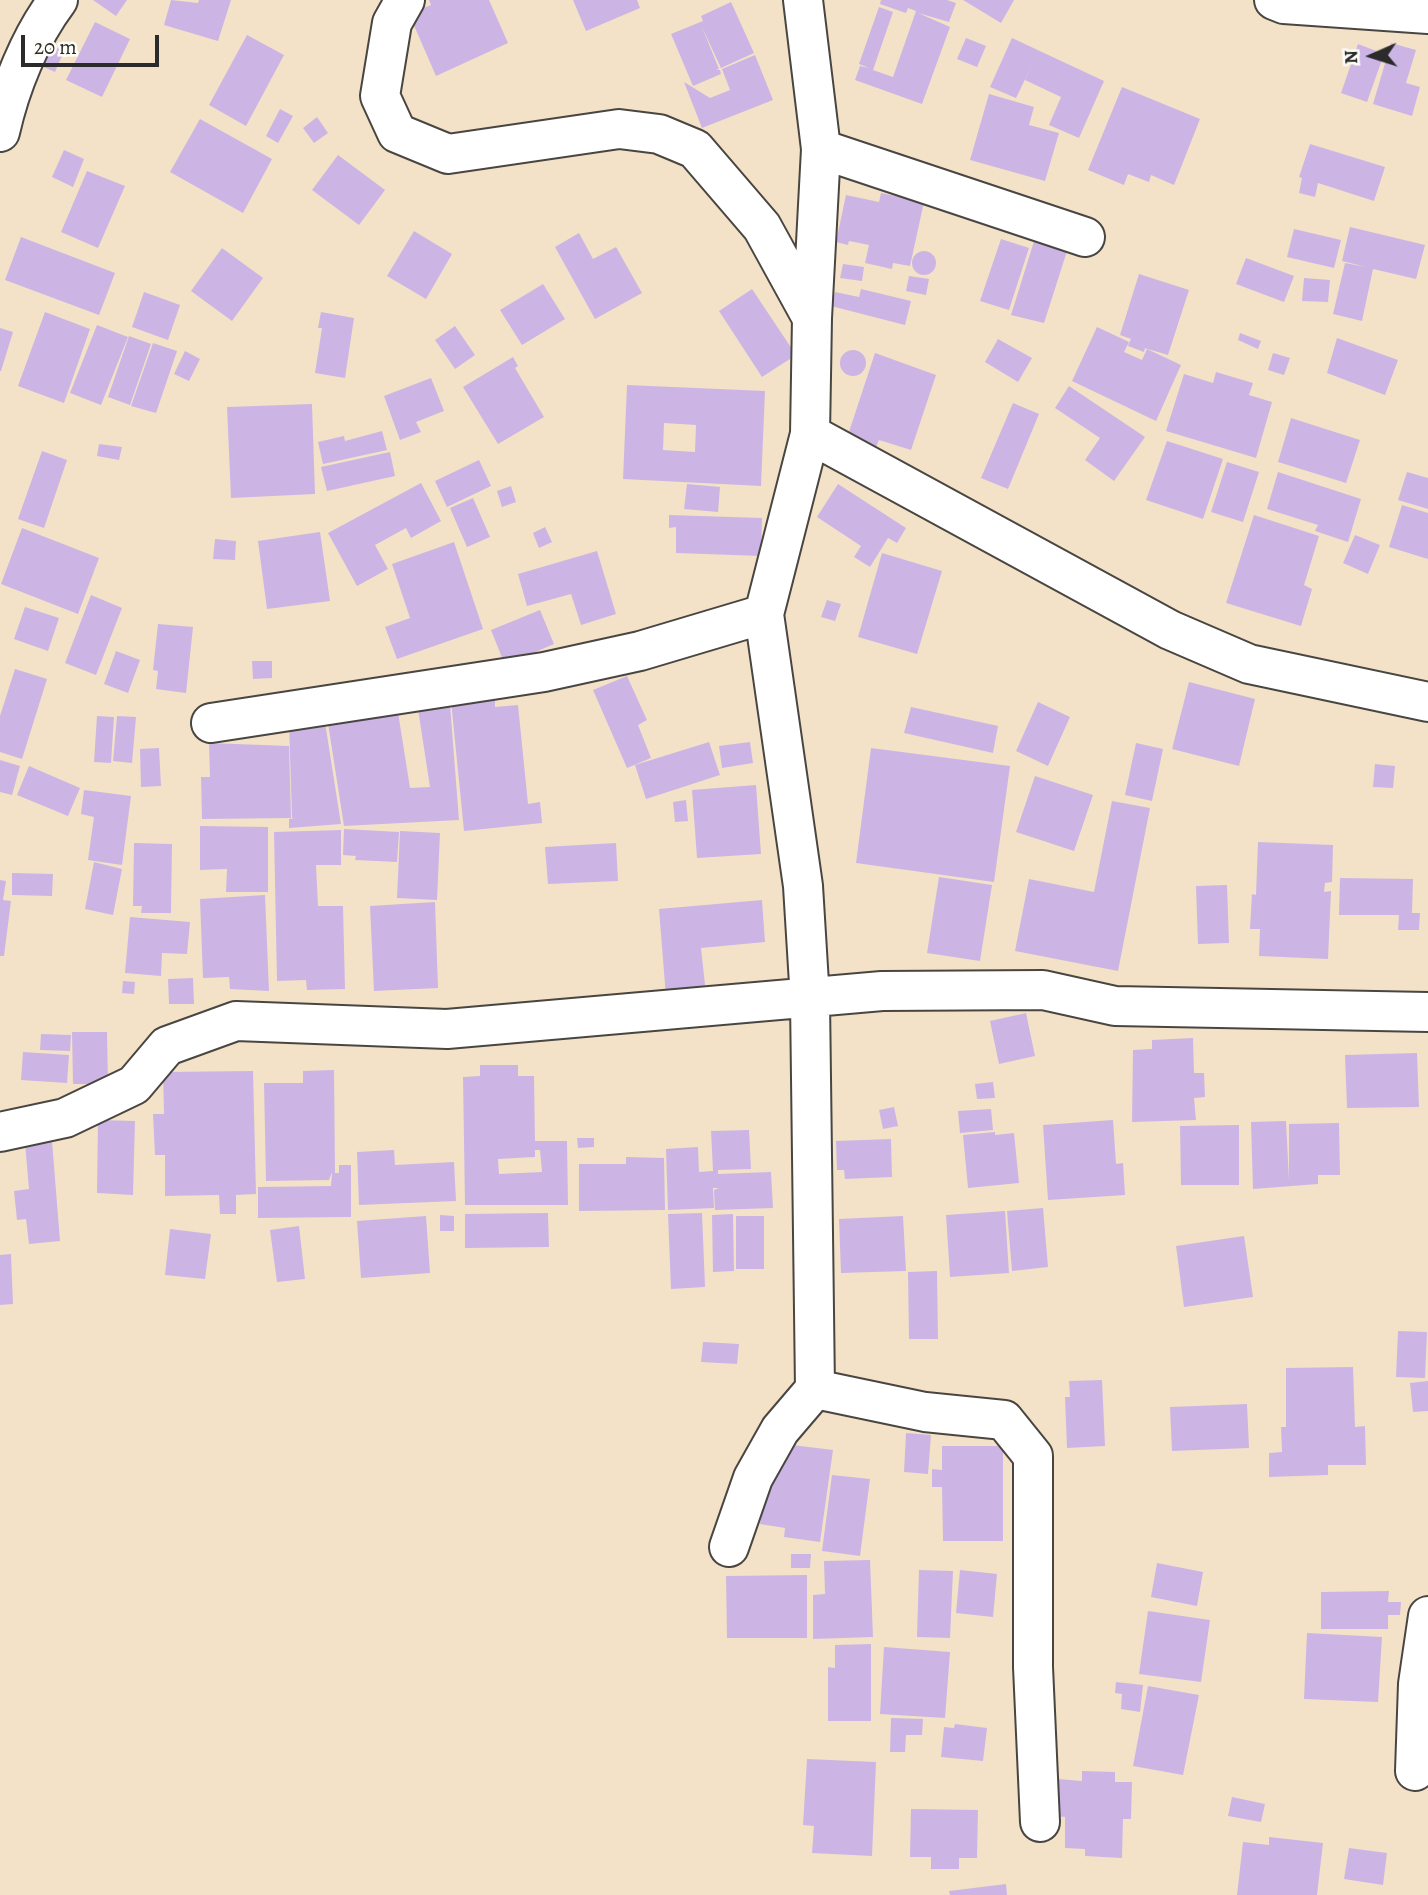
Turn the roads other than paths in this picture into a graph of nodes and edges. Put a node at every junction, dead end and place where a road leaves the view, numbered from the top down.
1 (58, 0) edge
2 (405, 0) edge
3 (803, 0) edge
4 (1274, 0) edge
5 (1428, 15) edge
6 (0, 132) edge
7 (821, 149) junction
8 (1085, 237) dead end
9 (812, 318) junction
10 (810, 434) junction
11 (764, 614) junction
12 (1428, 702) edge
13 (211, 723) dead end
14 (810, 1000) junction
15 (1428, 1012) edge
16 (0, 1132) edge
17 (816, 1388) junction
18 (729, 1547) dead end
19 (1428, 1616) edge
20 (1415, 1772) dead end
21 (1040, 1822) dead end

1 - 6 street
2 - 9 street
3 - 7 street
4 - 5 street
7 - 8 street
7 - 9 street
9 - 10 street
10 - 11 street
10 - 12 street
11 - 13 street
11 - 14 street
14 - 15 street
14 - 16 street
14 - 17 street
17 - 18 street
17 - 21 street
19 - 20 street

